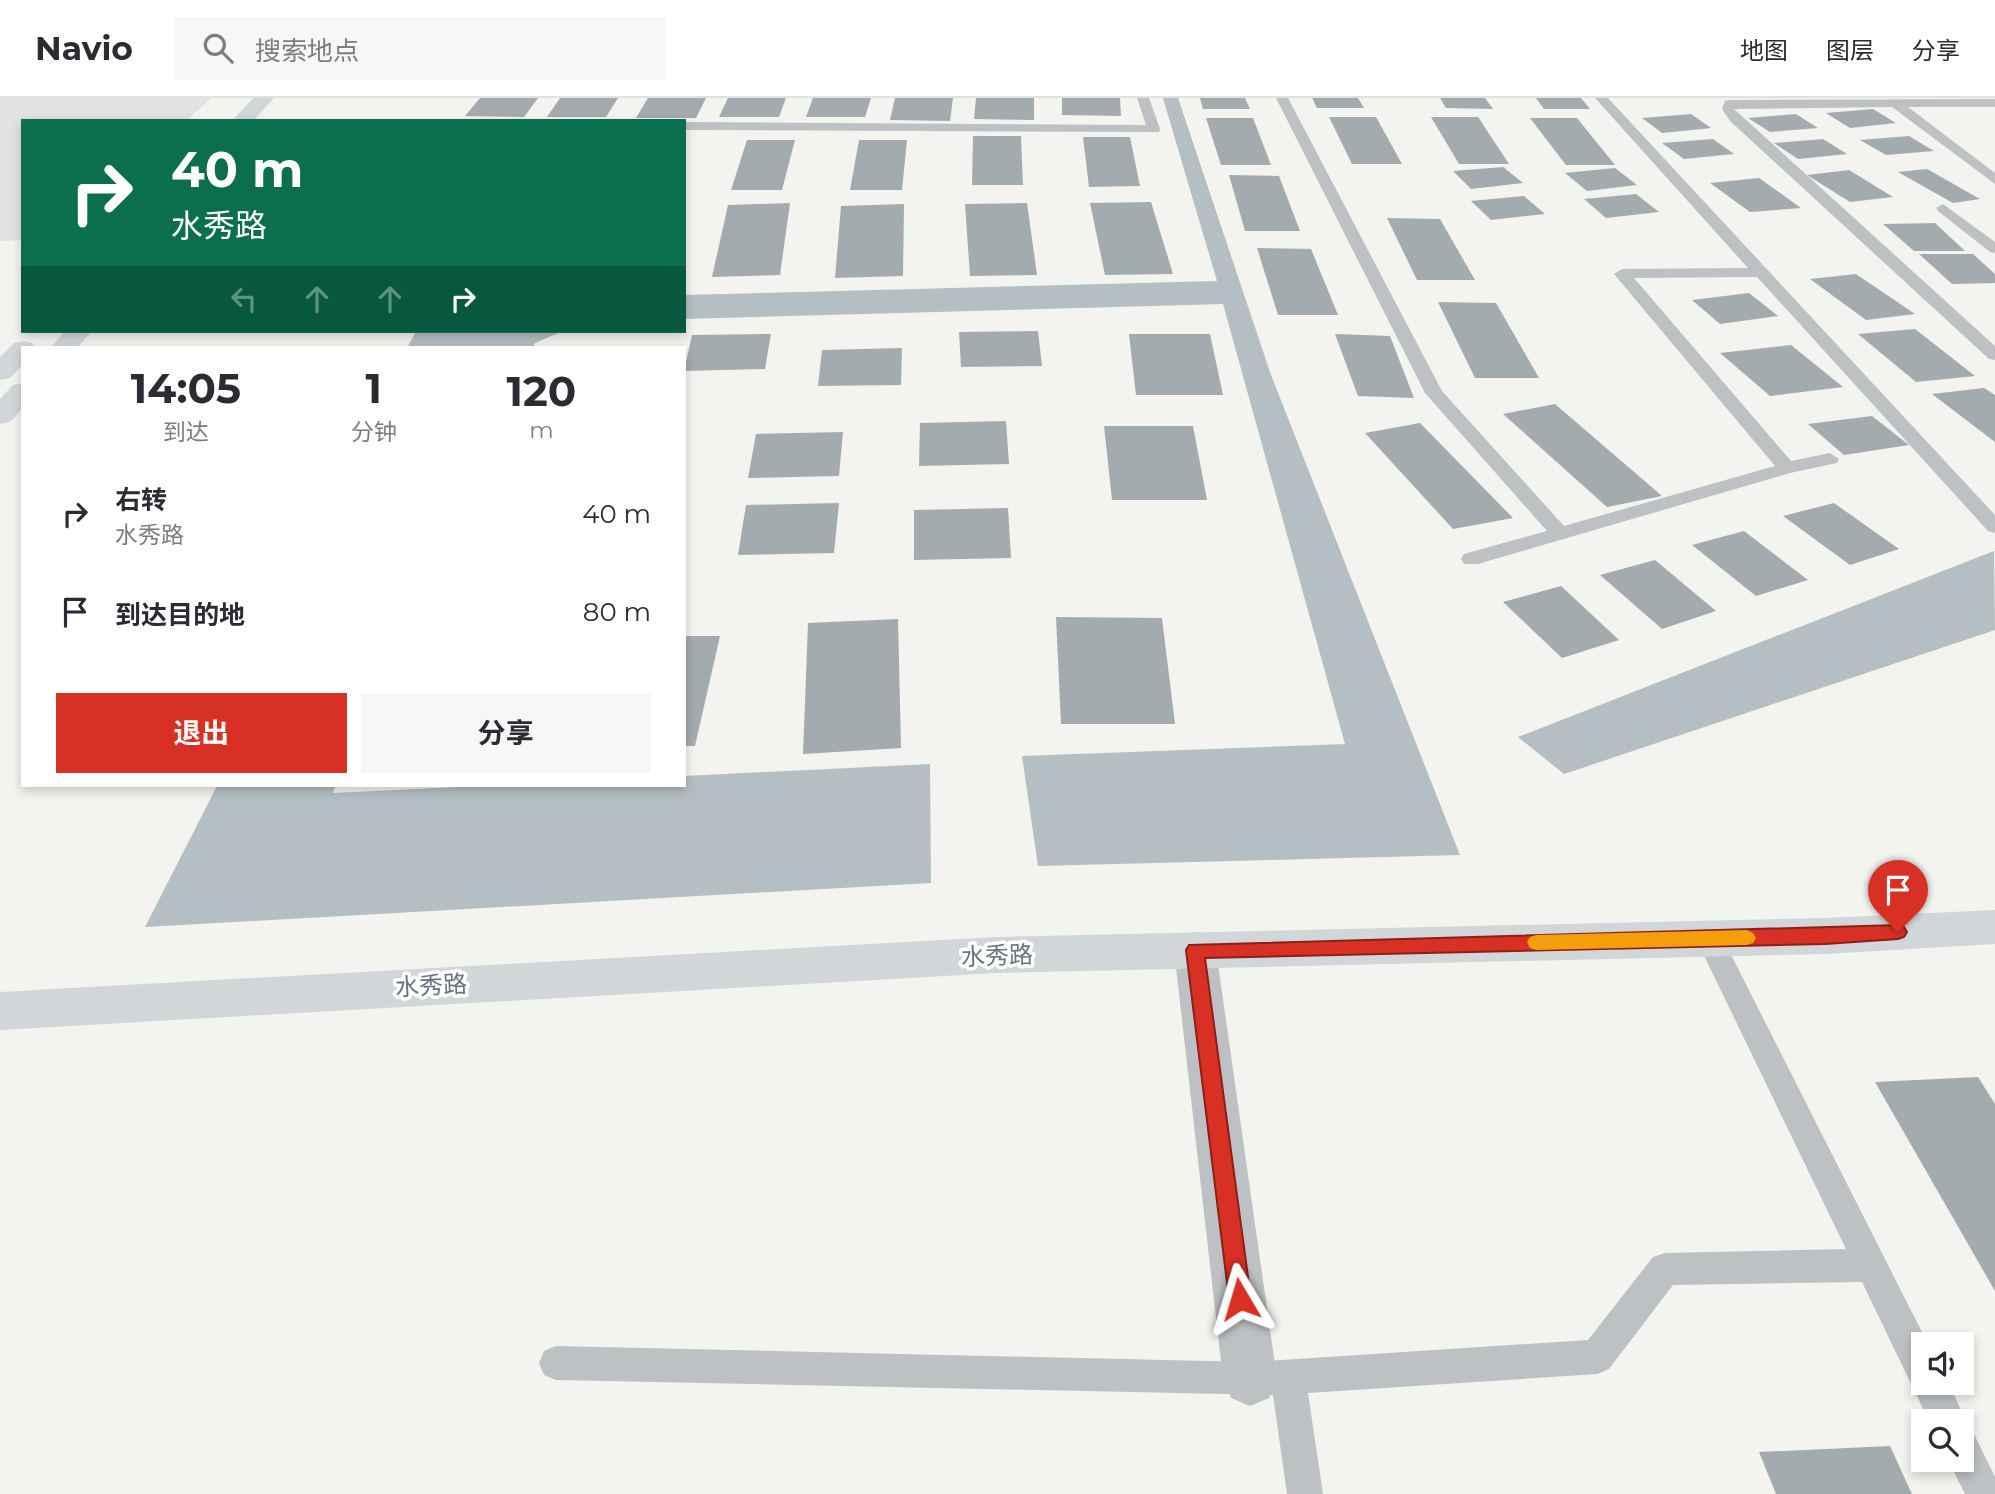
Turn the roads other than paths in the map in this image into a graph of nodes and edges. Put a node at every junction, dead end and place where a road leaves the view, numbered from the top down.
1 (264, 98) edge
2 (1143, 98) edge
3 (1282, 98) edge
4 (1601, 98) edge
5 (1995, 103) edge
6 (1896, 104) junction
7 (244, 119) edge
8 (686, 126) edge
9 (1995, 180) edge
10 (1943, 208) dead end
11 (1995, 249) edge
12 (1761, 272) junction
13 (38, 333) edge
14 (77, 333) edge
15 (25, 346) edge
16 (65, 346) edge
17 (21, 350) edge
18 (1995, 355) edge
19 (0, 372) edge
20 (21, 393) edge
21 (0, 416) edge
22 (1830, 459) dead end
23 (1787, 468) junction
24 (1995, 527) edge
25 (1560, 533) junction
26 (1471, 559) dead end
27 (1995, 927) edge
28 (1709, 939) junction
29 (1195, 950) junction
30 (0, 1011) edge
31 (1872, 1265) junction
32 (1911, 1345) edge
33 (556, 1363) dead end
34 (1269, 1379) junction
35 (1973, 1472) edge
36 (1305, 1494) edge
37 (1984, 1494) edge

1 - 7 street
2 - 8 lane
3 - 25 lane
4 - 12 lane
5 - 6 lane
6 - 9 lane
6 - 18 lane
10 - 11 lane
12 - 23 lane
12 - 24 lane
13 - 15 street
14 - 16 street
17 - 19 street
20 - 21 street
22 - 23 lane
23 - 25 lane
25 - 26 lane
27 - 28 street, 水秀路
28 - 29 street, 水秀路
28 - 31 lane
29 - 30 street, 水秀路
29 - 34 street
31 - 32 lane
31 - 34 lane
33 - 34 lane
34 - 36 lane
35 - 37 lane

